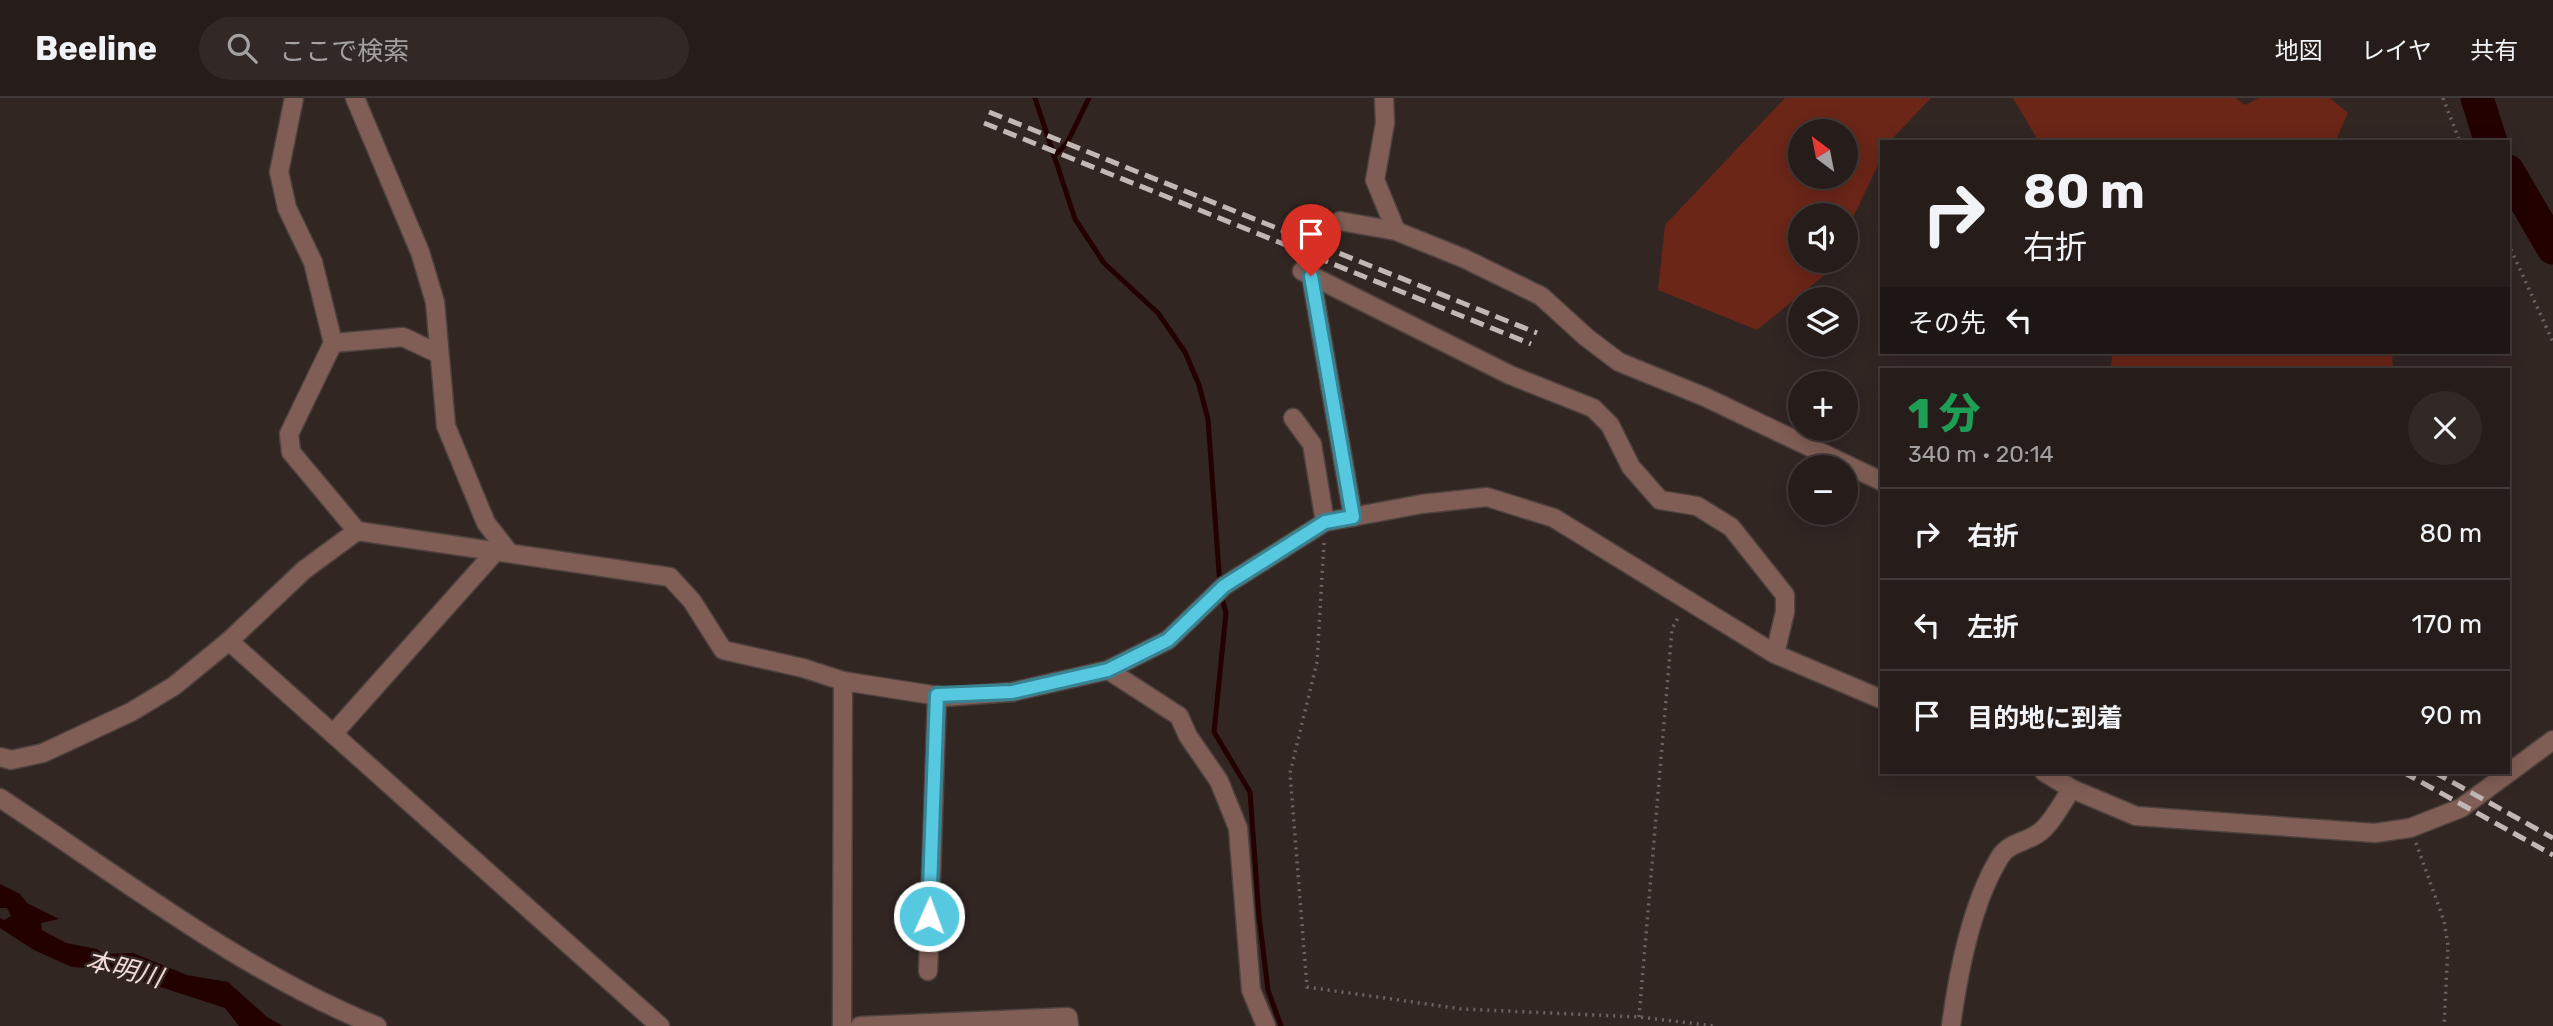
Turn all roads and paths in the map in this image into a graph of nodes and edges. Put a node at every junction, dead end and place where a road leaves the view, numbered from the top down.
1 (294, 98) edge
2 (355, 98) edge
3 (1384, 98) edge
4 (2443, 98) edge
5 (2459, 140) edge
6 (1340, 220) dead end
7 (1396, 231) junction
8 (2510, 247) edge
9 (333, 342) junction
10 (2553, 342) edge
11 (437, 352) junction
12 (1293, 418) dead end
13 (1880, 481) edge
14 (1353, 517) junction
15 (1325, 522) junction
16 (357, 531) junction
17 (502, 551) junction
18 (1688, 599) junction
19 (229, 641) junction
20 (1775, 654) junction
21 (1108, 670) junction
22 (843, 681) junction
23 (937, 695) junction
24 (1880, 699) edge
25 (333, 734) junction
26 (2553, 740) edge
27 (0, 757) edge
28 (2510, 772) edge
29 (2047, 774) edge
30 (2507, 774) edge
31 (2072, 789) junction
32 (0, 798) edge
33 (2410, 828) junction
34 (928, 971) dead end
35 (1639, 1017) junction
36 (377, 1026) edge
37 (660, 1026) edge
38 (842, 1026) edge
39 (860, 1026) edge
40 (1069, 1026) edge
41 (1266, 1026) edge
42 (1716, 1026) edge
43 (1951, 1026) edge
44 (2444, 1026) edge

1 - 9 street
2 - 11 street
3 - 7 street
4 - 5 path
6 - 7 street
7 - 13 street
8 - 10 path
9 - 11 street
9 - 16 street
11 - 17 street
12 - 15 street
14 - 15 street
14 - 18 street
14 - 20 street
15 - 21 street
15 - 35 path
16 - 17 street
16 - 19 street
17 - 22 street
17 - 25 street
18 - 20 street
18 - 35 path
19 - 25 street
19 - 27 street
20 - 24 street
21 - 23 street
21 - 41 street
22 - 23 street
22 - 38 street
23 - 34 street
25 - 37 street
26 - 28 street
29 - 31 street
30 - 33 street
31 - 33 street
31 - 43 street
32 - 36 street
33 - 44 path
35 - 42 path
39 - 40 street

